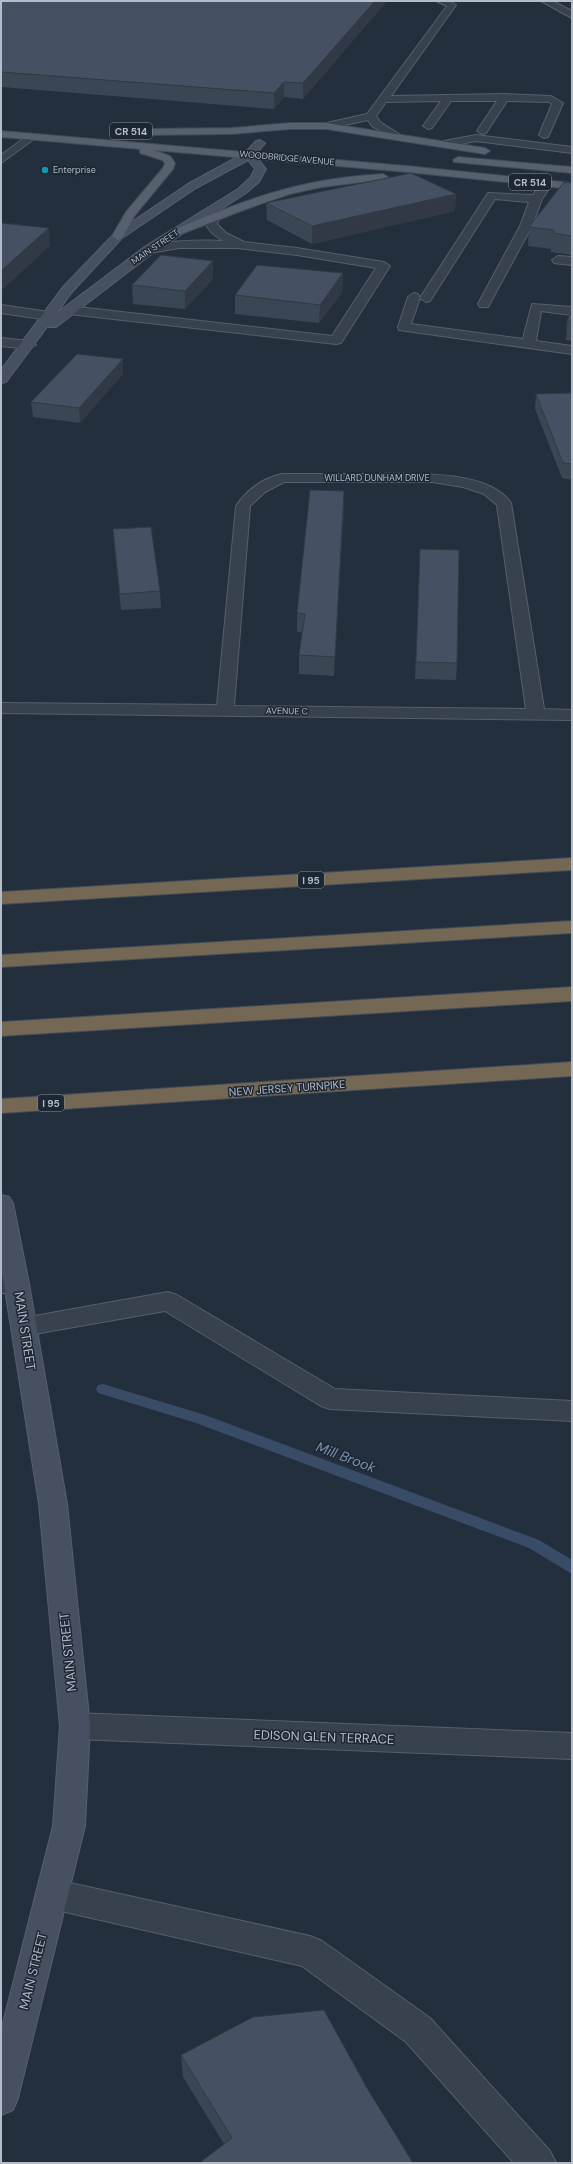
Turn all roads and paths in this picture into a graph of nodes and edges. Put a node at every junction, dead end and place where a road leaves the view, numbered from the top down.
1 (440, 1) edge
2 (545, 1) edge
3 (572, 15) edge
4 (504, 97) junction
5 (448, 98) junction
6 (384, 99) junction
7 (371, 116) junction
8 (290, 126) junction
9 (326, 126) junction
10 (428, 126) dead end
11 (482, 130) dead end
12 (1, 134) edge
13 (544, 135) dead end
14 (395, 136) junction
15 (30, 137) junction
16 (264, 143) junction
17 (109, 144) junction
18 (444, 144) junction
19 (572, 150) edge
20 (249, 155) junction
21 (1, 160) edge
22 (448, 160) dead end
23 (572, 165) edge
24 (572, 170) edge
25 (488, 179) junction
26 (546, 184) junction
27 (572, 186) edge
28 (536, 199) junction
29 (214, 217) junction
30 (177, 232) junction
31 (118, 236) junction
32 (241, 244) junction
33 (150, 249) junction
34 (558, 260) dead end
35 (572, 261) edge
36 (484, 304) dead end
37 (1, 309) edge
38 (70, 310) junction
39 (572, 311) edge
40 (49, 316) junction
41 (32, 341) junction
42 (1, 342) edge
43 (529, 344) junction
44 (572, 350) edge
45 (1, 379) edge
46 (1, 708) edge
47 (224, 710) junction
48 (536, 715) junction
49 (572, 715) edge
50 (572, 864) edge
51 (1, 898) edge
52 (572, 927) edge
53 (1, 961) edge
54 (572, 994) edge
55 (1, 1029) edge
56 (572, 1069) edge
57 (1, 1106) edge
58 (1, 1203) edge
59 (9, 1284) edge
60 (23, 1327) junction
61 (572, 1411) edge
62 (75, 1726) junction
63 (572, 1746) edge
64 (52, 1894) junction
65 (1, 2098) edge
66 (538, 2163) edge

1 - 6 street
2 - 3 street
4 - 5 street
4 - 11 street
4 - 13 street
5 - 6 street
5 - 10 street
6 - 7 street
7 - 9 street
7 - 14 street
8 - 9 main road
8 - 16 main road
8 - 16 main road, WOODBRIDGE AVENUE / CR 514
9 - 14 main road
12 - 15 main road, WOODBRIDGE AVENUE / CR 514
14 - 18 main road
15 - 17 main road, WOODBRIDGE AVENUE / CR 514
15 - 21 street
16 - 20 main road, MAIN STREET
17 - 20 main road, WOODBRIDGE AVENUE / CR 514
17 - 31 main road
18 - 19 street
18 - 23 main road
20 - 25 main road, WOODBRIDGE AVENUE / CR 514
20 - 30 main road, MAIN STREET
20 - 31 main road, MAIN STREET
22 - 24 main road, CR 514
25 - 26 main road, WOODBRIDGE AVENUE / CR 514
25 - 29 main road
26 - 27 main road, WOODBRIDGE AVENUE / CR 514
26 - 28 street
28 - 36 street
28 - 43 street
29 - 30 main road
29 - 32 street
30 - 33 main road, MAIN STREET
31 - 40 main road, MAIN STREET
32 - 33 street
32 - 38 street
33 - 38 main road, MAIN STREET
34 - 35 street
37 - 40 street
38 - 41 main road, MAIN STREET
39 - 43 street
40 - 41 main road, MAIN STREET
41 - 42 street
41 - 45 main road, MAIN STREET
43 - 44 street
46 - 47 street, AVENUE C
47 - 48 street, AVENUE C
47 - 48 street, WILLARD DUNHAM DRIVE
48 - 49 street, AVENUE C
50 - 51 highway, I 95
52 - 53 highway
54 - 55 highway
56 - 57 highway, NEW JERSEY TURNPIKE / I 95
58 - 59 main road, MAIN STREET
59 - 60 main road, MAIN STREET
60 - 61 street
60 - 62 main road, MAIN STREET
62 - 63 street, EDISON GLEN TERRACE
62 - 64 main road, MAIN STREET
64 - 65 main road, MAIN STREET
64 - 66 street

